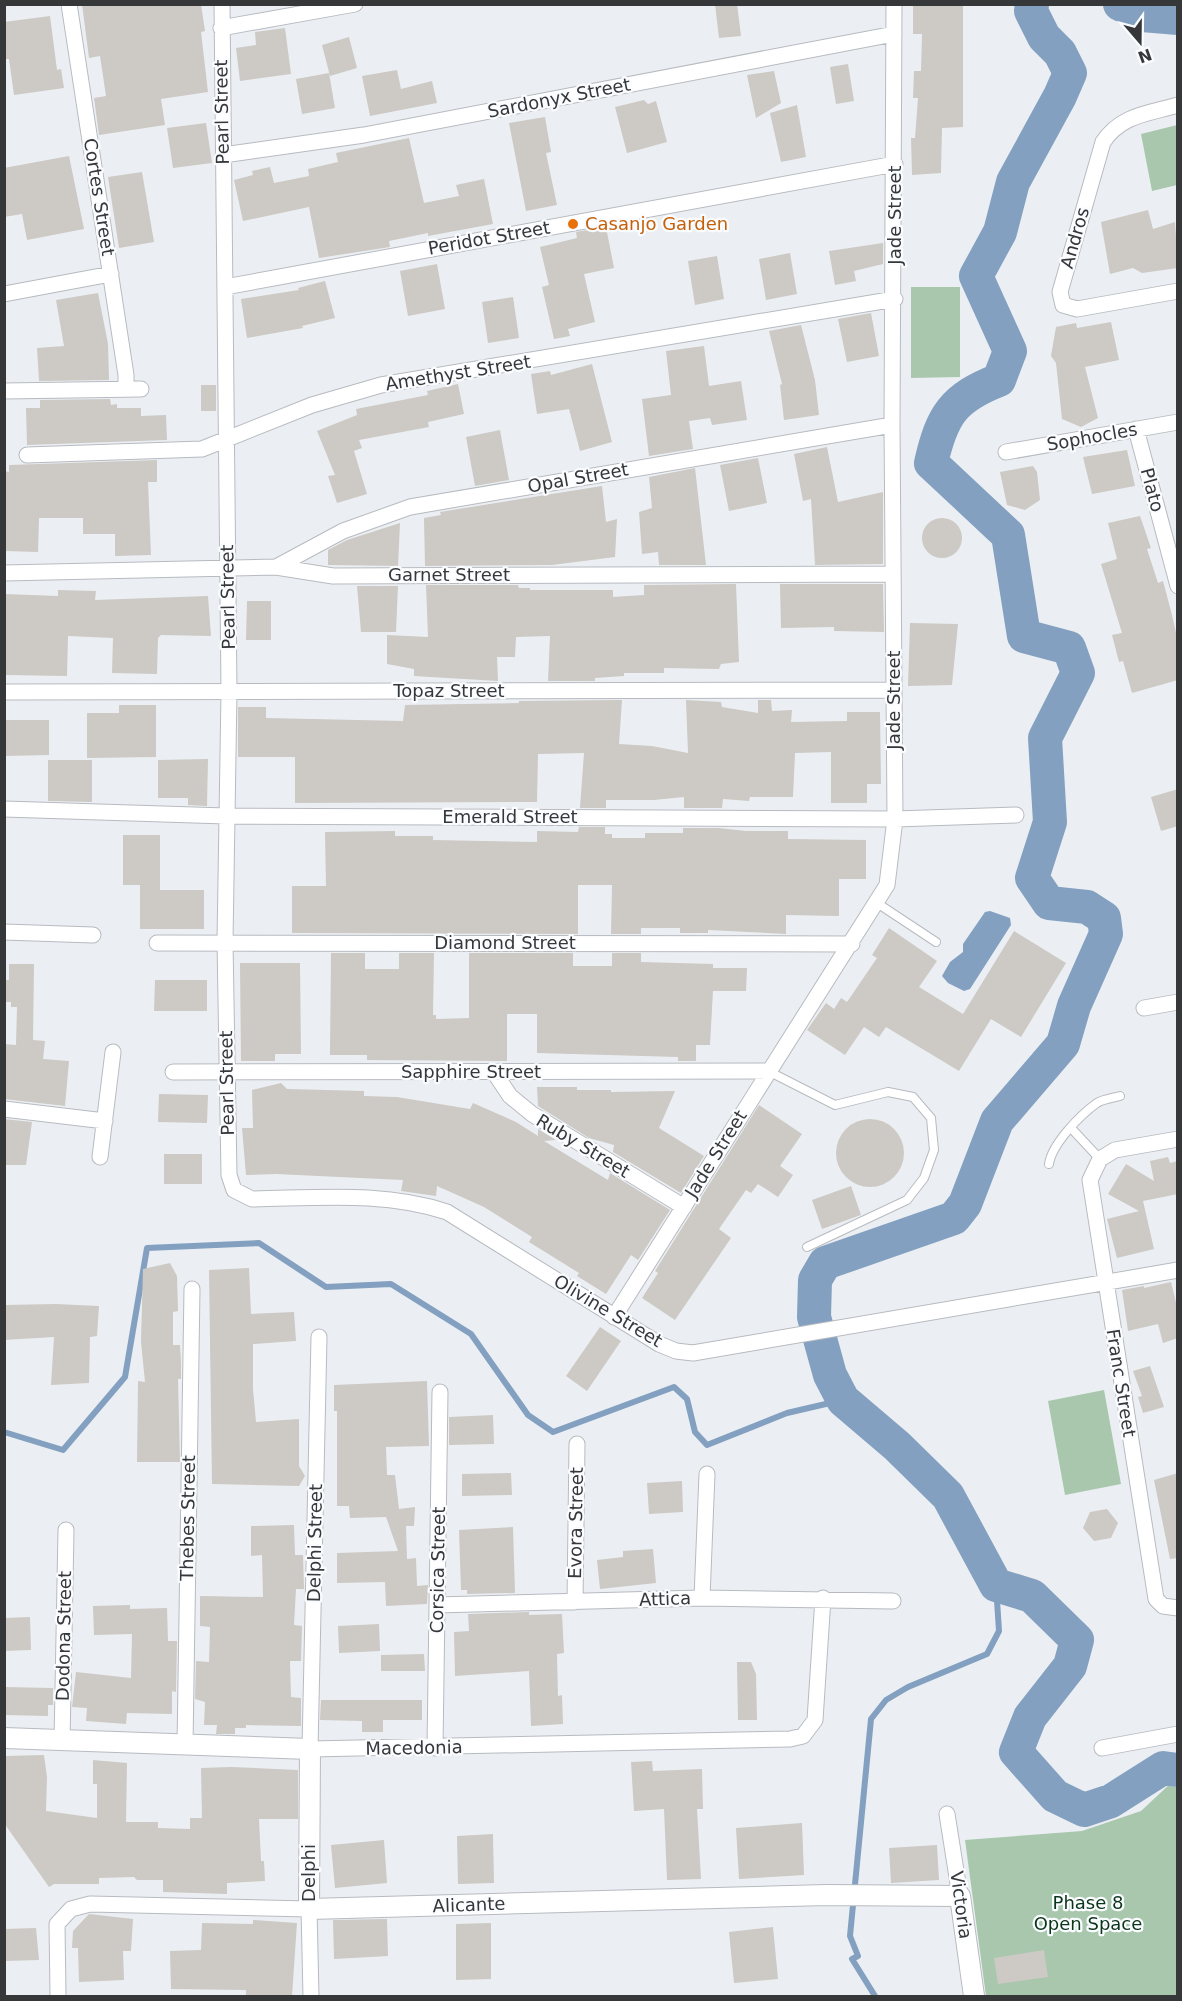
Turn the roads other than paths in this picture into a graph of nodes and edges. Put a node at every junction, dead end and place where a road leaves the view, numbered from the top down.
1 (69, 4) edge
2 (222, 4) edge
3 (355, 4) edge
4 (894, 4) edge
5 (221, 28) junction
6 (894, 34) junction
7 (1178, 105) edge
8 (223, 156) junction
9 (895, 164) junction
10 (111, 274) junction
11 (225, 287) junction
12 (1178, 291) edge
13 (4, 294) edge
14 (895, 299) junction
15 (4, 391) edge
16 (1178, 422) edge
17 (892, 425) junction
18 (1136, 429) junction
19 (226, 440) junction
20 (1006, 453) dead end
21 (27, 454) dead end
22 (276, 567) junction
23 (228, 570) junction
24 (4, 573) edge
25 (893, 574) junction
26 (1178, 586) edge
27 (894, 690) junction
28 (229, 691) junction
29 (4, 692) edge
30 (4, 809) edge
31 (1016, 815) dead end
32 (226, 816) junction
33 (895, 819) junction
34 (877, 903) junction
35 (4, 932) edge
36 (93, 935) dead end
37 (225, 942) junction
38 (936, 942) dead end
39 (157, 943) dead end
40 (852, 944) junction
41 (1178, 1002) edge
42 (1144, 1008) dead end
43 (113, 1052) dead end
44 (768, 1071) junction
45 (173, 1072) dead end
46 (494, 1072) junction
47 (226, 1073) junction
48 (1120, 1096) dead end
49 (4, 1109) edge
50 (105, 1121) junction
51 (1071, 1128) junction
52 (1178, 1139) edge
53 (100, 1158) dead end
54 (1100, 1159) junction
55 (1048, 1164) dead end
56 (234, 1190) joint
57 (684, 1207) junction
58 (807, 1247) dead end
59 (1178, 1270) edge
60 (1105, 1282) junction
61 (192, 1289) dead end
62 (614, 1317) junction
63 (319, 1337) dead end
64 (440, 1392) dead end
65 (577, 1444) dead end
66 (707, 1474) dead end
67 (66, 1530) dead end
68 (702, 1598) junction
69 (823, 1598) junction
70 (893, 1601) dead end
71 (576, 1602) junction
72 (437, 1605) junction
73 (1171, 1607) edge
74 (1178, 1734) edge
75 (4, 1738) edge
76 (62, 1742) junction
77 (185, 1746) junction
78 (435, 1748) junction
79 (1102, 1748) dead end
80 (310, 1749) junction
81 (947, 1815) dead end
82 (960, 1896) junction
83 (309, 1909) junction
84 (58, 1996) edge
85 (310, 1996) edge
86 (974, 1996) edge

1 - 10 street, Cortes Street
2 - 5 street, Pearl Street
3 - 5 street
4 - 6 street, Jade Street
5 - 8 street, Pearl Street
6 - 8 street, Sardonyx Street
6 - 9 street, Jade Street
7 - 12 street, Andros
8 - 11 street, Pearl Street
9 - 11 street, Peridot Street
9 - 14 street, Jade Street
10 - 13 street
10 - 15 street, Cortes Street
11 - 19 street, Pearl Street
14 - 17 street, Jade Street
14 - 19 street, Amethyst Street
16 - 18 street, Sophocles
17 - 22 street, Opal Street
17 - 25 street, Jade Street
18 - 20 street, Sophocles
18 - 26 street, Plato
19 - 21 street, Amethyst Street
19 - 23 street, Pearl Street
22 - 23 street, Garnet Street
22 - 25 street, Garnet Street
23 - 24 street, Garnet Street
23 - 28 street, Pearl Street
25 - 27 street, Jade Street
27 - 28 street, Topaz Street
27 - 33 street, Jade Street
28 - 29 street, Topaz Street
28 - 32 street, Pearl Street
30 - 32 street, Emerald Street
31 - 33 street, Emerald Street
32 - 33 street, Emerald Street
32 - 37 street, Pearl Street
33 - 34 street, Jade Street
34 - 38 lane
34 - 40 street, Jade Street
35 - 36 street
37 - 39 street, Diamond Street
37 - 40 street, Diamond Street
37 - 47 street, Pearl Street
40 - 44 street, Jade Street
41 - 42 street
43 - 50 street
44 - 46 street, Sapphire Street
44 - 57 street, Jade Street
44 - 58 lane
45 - 47 street, Sapphire Street
46 - 47 street, Sapphire Street
46 - 57 street, Ruby Street
47 - 56 street, Pearl Street
48 - 51 lane
49 - 50 street
50 - 53 street
51 - 54 lane
51 - 55 lane
52 - 54 street
54 - 60 street, Franc Street
56 - 62 street, Olivine Street
57 - 62 street, Jade Street
59 - 60 street, Olivine Street
60 - 62 street, Olivine Street
60 - 73 street, Franc Street
61 - 77 street, Thebes Street
63 - 80 street, Delphi Street
64 - 72 street, Corsica Street
65 - 71 street, Evora Street
66 - 68 street
67 - 76 street, Dodona Street
68 - 69 street, Attica
68 - 71 street, Attica
69 - 70 street, Attica
69 - 78 street, Macedonia
71 - 72 street, Attica
72 - 78 street, Corsica Street
74 - 79 street
75 - 76 street, Macedonia
76 - 77 street, Macedonia
77 - 80 street, Macedonia
78 - 80 street, Macedonia
80 - 83 street, Delphi
81 - 82 street, Victoria
82 - 83 street, Alicante
82 - 86 street, Victoria
83 - 84 street, Alicante
83 - 85 street, Delphi

